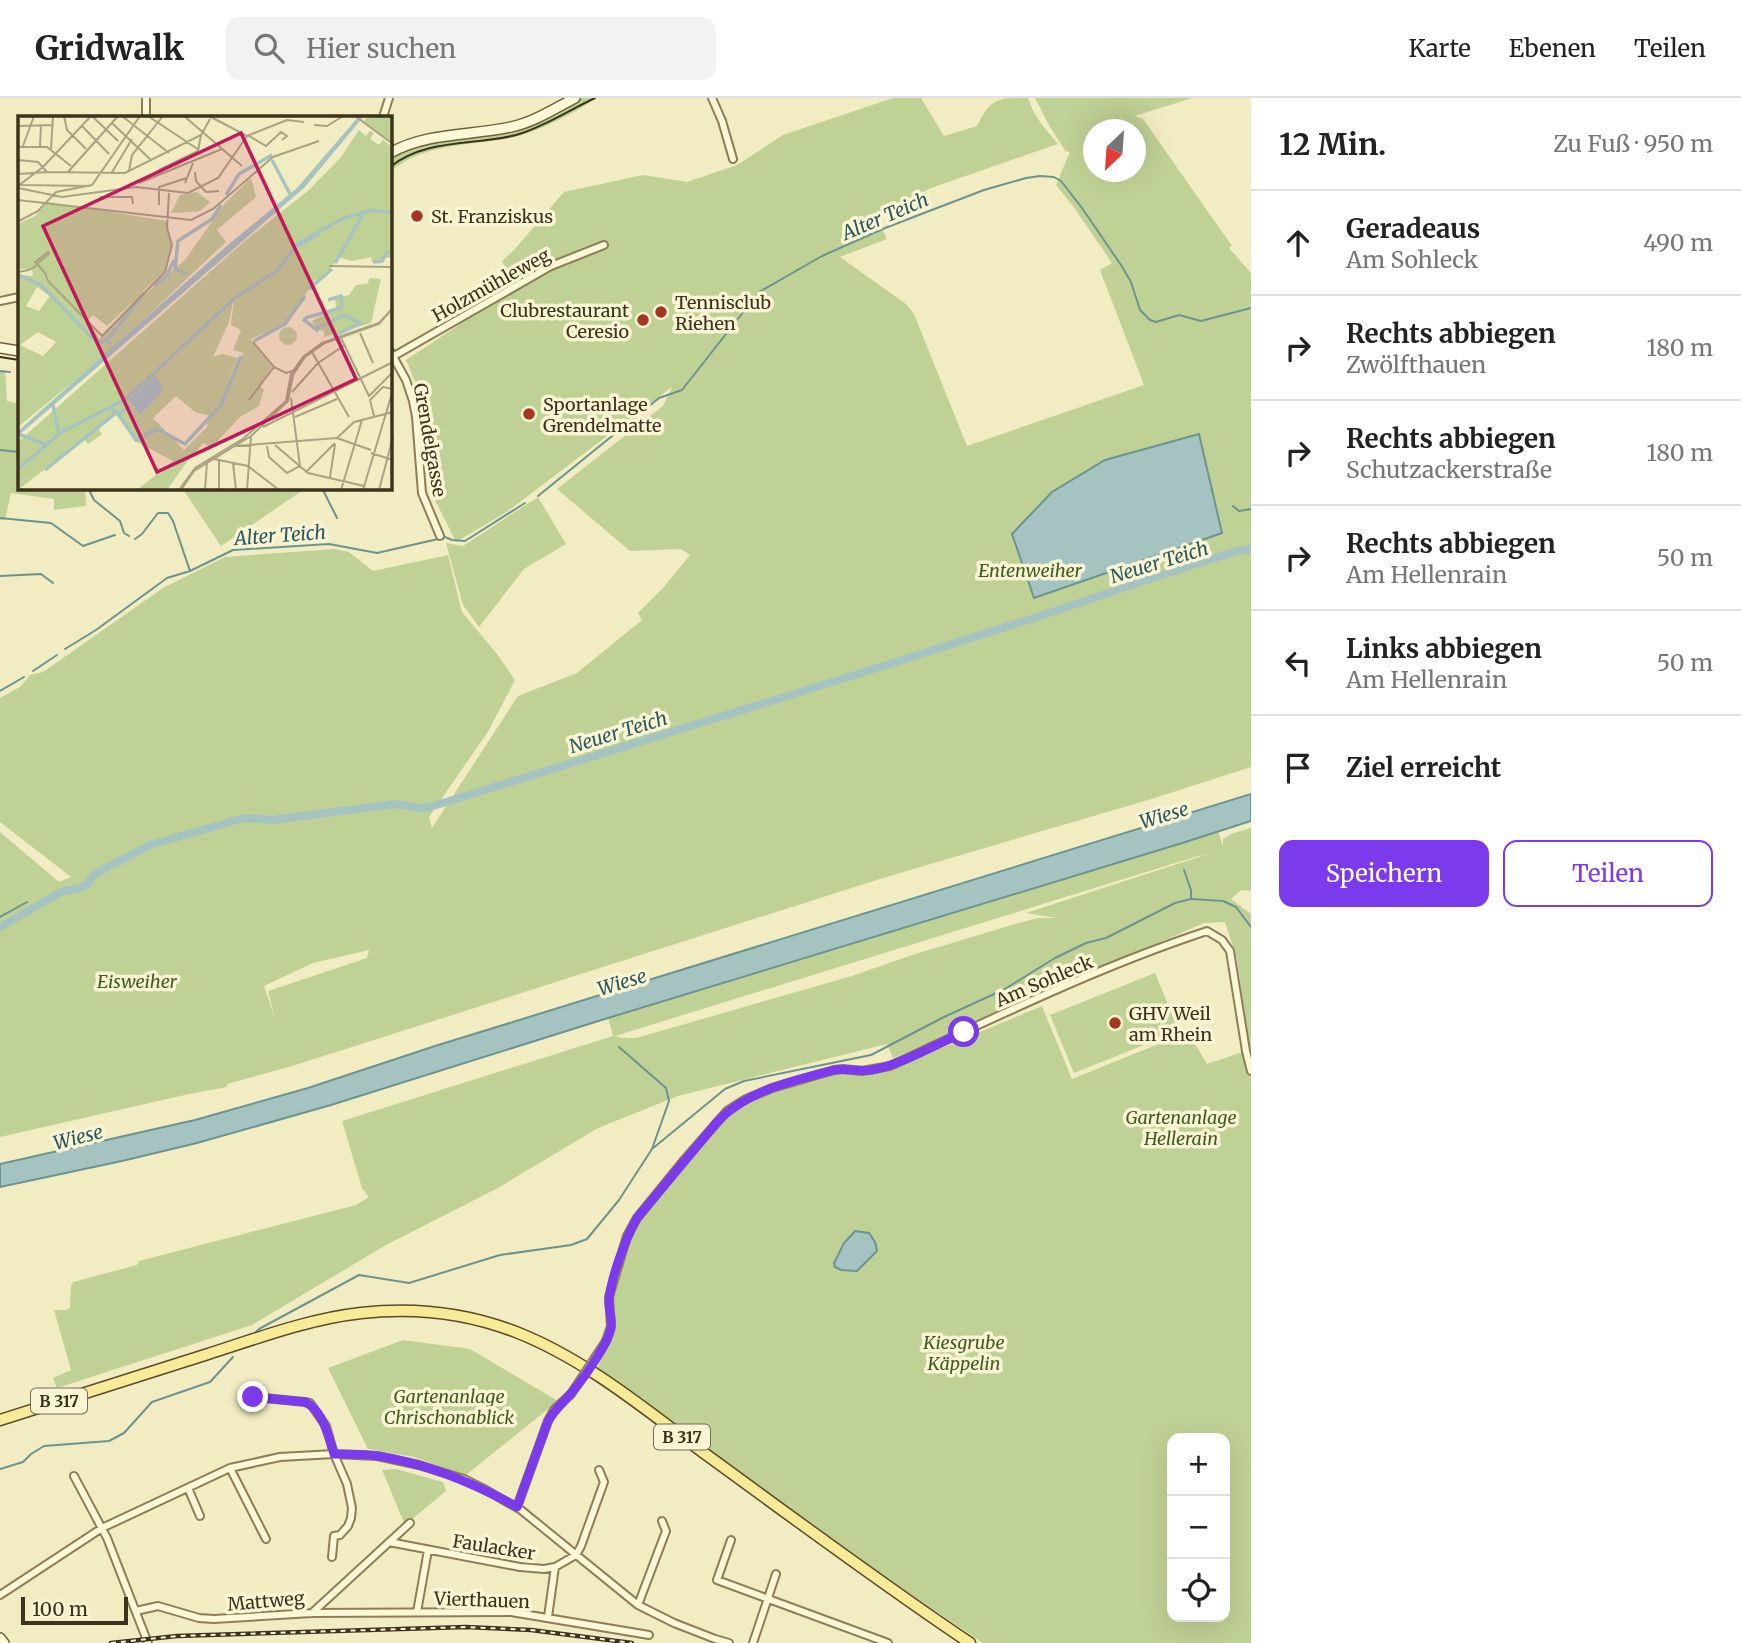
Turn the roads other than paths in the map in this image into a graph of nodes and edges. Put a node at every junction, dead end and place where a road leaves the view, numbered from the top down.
1 (146, 98) edge
2 (389, 98) edge
3 (575, 98) edge
4 (712, 98) edge
5 (146, 116) edge
6 (383, 116) edge
7 (392, 152) edge
8 (733, 159) dead end
9 (604, 245) dead end
10 (18, 298) edge
11 (0, 301) edge
12 (0, 348) edge
13 (18, 351) edge
14 (392, 354) edge
15 (440, 536) dead end
16 (1251, 1071) edge
17 (253, 1397) dead end
18 (0, 1420) edge
19 (334, 1454) junction
20 (230, 1468) junction
21 (599, 1471) dead end
22 (75, 1476) dead end
23 (188, 1488) junction
24 (517, 1507) junction
25 (200, 1516) dead end
26 (662, 1521) dead end
27 (410, 1523) dead end
28 (102, 1528) junction
29 (266, 1539) dead end
30 (731, 1540) dead end
31 (389, 1542) junction
32 (428, 1550) junction
33 (576, 1555) junction
34 (332, 1557) dead end
35 (555, 1567) junction
36 (776, 1574) dead end
37 (0, 1595) edge
38 (768, 1600) junction
39 (638, 1605) junction
40 (136, 1611) junction
41 (417, 1612) junction
42 (312, 1613) junction
43 (548, 1617) junction
44 (649, 1635) dead end
45 (0, 1638) edge
46 (871, 1639) edge
47 (4, 1643) edge
48 (148, 1643) edge
49 (729, 1643) edge
50 (752, 1643) edge
51 (888, 1643) edge
52 (970, 1643) edge

1 - 5 street
2 - 6 street
3 - 7 main road
4 - 8 street
9 - 14 street, Holzmühleweg
10 - 11 street
12 - 13 main road
14 - 15 street, Grendelgasse
16 - 24 street, Am Sohleck, bridge
17 - 19 street
18 - 52 main road, B 317
19 - 20 street
19 - 24 street
19 - 34 street
20 - 23 street
20 - 29 street
21 - 33 street
22 - 28 street
23 - 25 street
23 - 28 street
24 - 33 street
26 - 39 street
27 - 31 street, Mattweg
28 - 37 street
28 - 40 street
30 - 38 street
31 - 32 street, Faulacker
31 - 42 street, Mattweg
32 - 35 street, Faulacker
32 - 41 street, Faulacker
33 - 35 street, Faulacker
33 - 39 street
35 - 43 street, Faulacker
36 - 38 street
38 - 46 street
38 - 50 street
39 - 49 street
40 - 42 street, Mattweg
40 - 48 street
41 - 42 street, Vierthauen
41 - 43 street, Vierthauen
43 - 44 street, Vierthauen
45 - 47 main road
46 - 51 street

